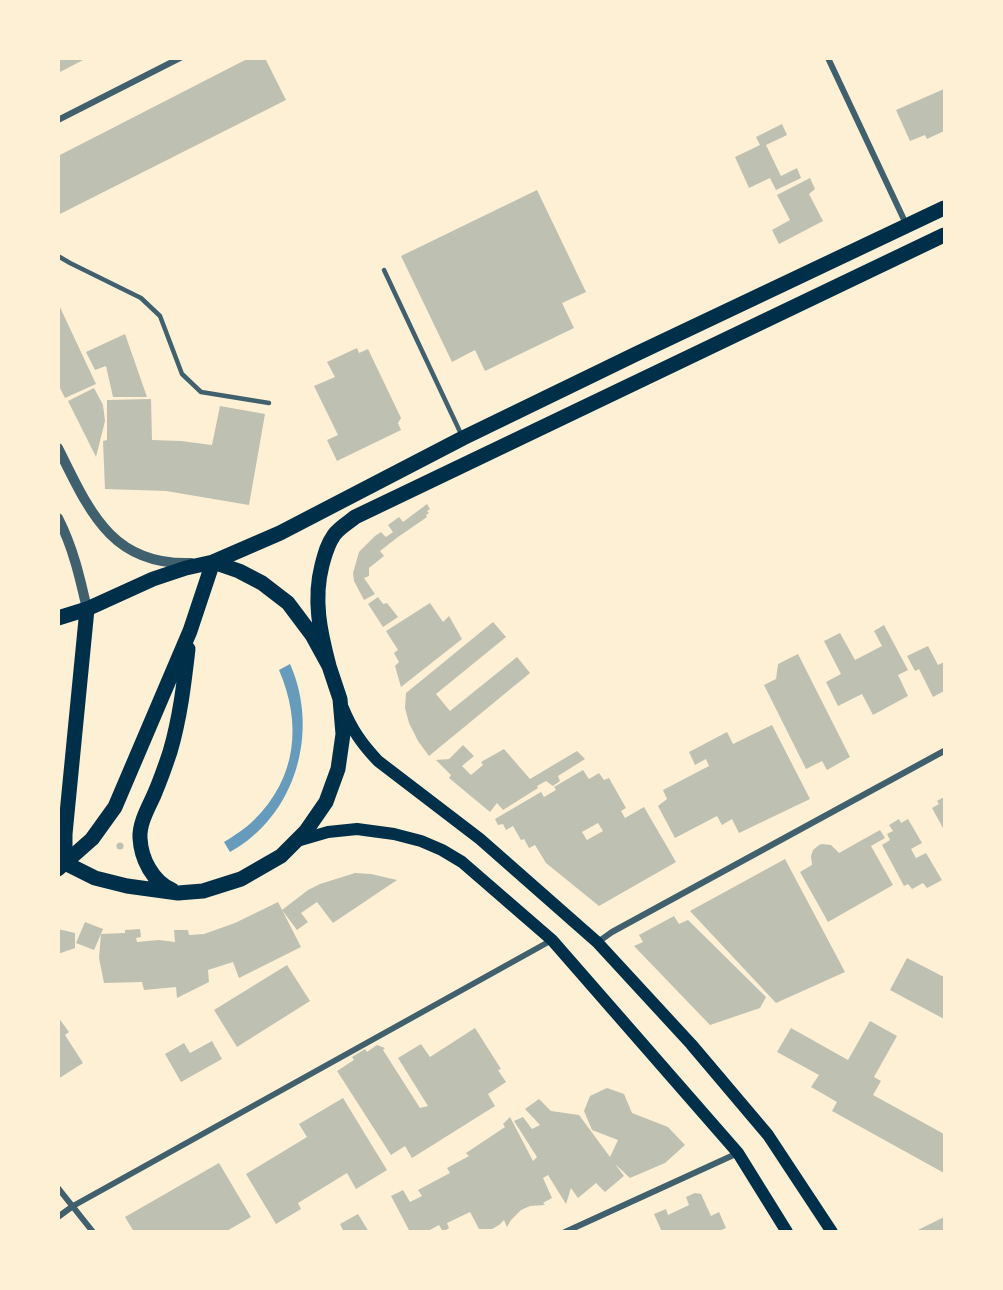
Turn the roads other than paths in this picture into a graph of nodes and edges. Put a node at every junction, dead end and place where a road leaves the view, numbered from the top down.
1 (180, 58) edge
2 (828, 58) edge
3 (58, 120) edge
4 (945, 208) edge
5 (907, 226) junction
6 (945, 235) edge
7 (58, 256) edge
8 (384, 270) dead end
9 (269, 403) dead end
10 (463, 438) junction
11 (58, 448) edge
12 (58, 518) edge
13 (213, 562) junction
14 (87, 609) junction
15 (58, 618) edge
16 (190, 632) junction
17 (329, 666) junction
18 (340, 699) junction
19 (945, 751) edge
20 (296, 841) junction
21 (61, 863) edge
22 (177, 893) junction
23 (552, 940) junction
24 (597, 942) junction
25 (738, 1152) junction
26 (58, 1188) edge
27 (73, 1206) junction
28 (58, 1217) edge
29 (93, 1232) edge
30 (565, 1232) edge
31 (787, 1232) edge
32 (832, 1232) edge

1 - 3 street
2 - 5 street
4 - 5 main road
5 - 10 main road
6 - 17 main road
7 - 9 lane
8 - 10 lane
10 - 13 main road
11 - 13 street
12 - 14 street
13 - 14 main road
13 - 16 main road
13 - 17 main road
14 - 15 main road
14 - 21 main road
16 - 21 main road
16 - 22 main road
17 - 18 main road
18 - 20 main road
18 - 24 main road
19 - 24 street
20 - 22 main road
20 - 23 main road
21 - 22 main road
23 - 25 main road
23 - 27 street
24 - 32 main road
25 - 30 street
25 - 31 main road
26 - 27 street
27 - 28 street
27 - 29 street

